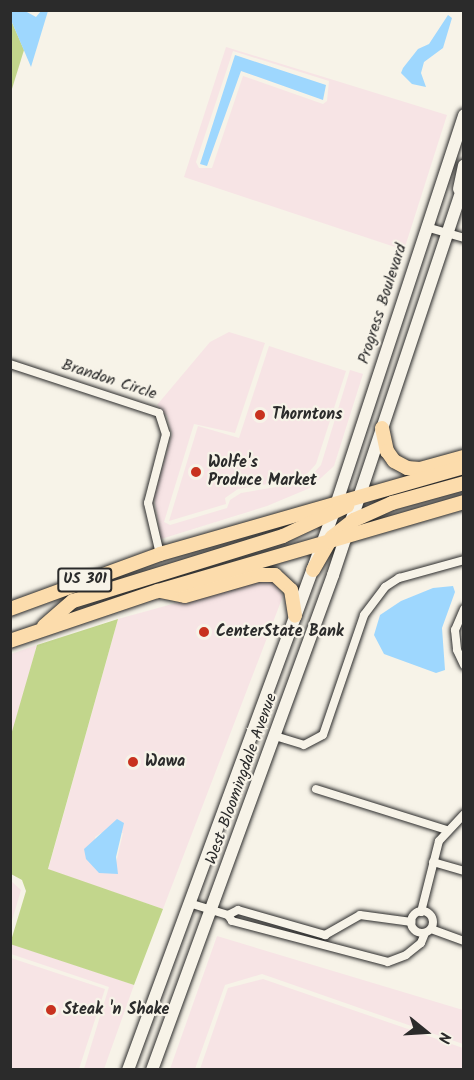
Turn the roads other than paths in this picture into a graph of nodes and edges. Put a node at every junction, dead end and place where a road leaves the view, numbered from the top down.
1 (464, 115) edge
2 (464, 166) edge
3 (464, 183) edge
4 (459, 196) junction
5 (426, 227) junction
6 (447, 233) junction
7 (464, 238) edge
8 (10, 364) edge
9 (382, 428) junction
10 (464, 456) edge
11 (464, 467) edge
12 (464, 483) edge
13 (358, 497) junction
14 (464, 502) edge
15 (335, 509) junction
16 (349, 528) junction
17 (327, 540) junction
18 (160, 554) junction
19 (464, 560) edge
20 (313, 570) joint
21 (158, 591) junction
22 (10, 609) edge
23 (464, 609) edge
24 (295, 616) junction
25 (39, 631) junction
26 (10, 641) edge
27 (464, 665) edge
28 (275, 736) junction
29 (316, 789) dead end
30 (464, 814) edge
31 (447, 830) junction
32 (433, 862) junction
33 (464, 871) edge
34 (189, 903) junction
35 (212, 910) junction
36 (421, 912) junction
37 (228, 915) junction
38 (412, 922) junction
39 (428, 931) junction
40 (464, 941) edge
41 (128, 1070) edge
42 (152, 1070) edge

1 - 5 main road, Progress Boulevard
2 - 4 main road
3 - 4 main road
4 - 6 main road
5 - 6 street
5 - 15 main road, Progress Boulevard
6 - 7 street
6 - 9 main road
8 - 18 street, Brandon Circle
9 - 10 main road
9 - 13 main road
11 - 13 main road, US 301
12 - 16 main road
13 - 15 main road, US 301
13 - 16 main road, West Bloomingdale Avenue
14 - 16 main road
15 - 17 main road
15 - 18 main road, US 301
15 - 25 main road
16 - 17 main road
16 - 28 main road, West Bloomingdale Avenue
17 - 20 main road
17 - 21 main road, US 301
18 - 22 main road, US 301
19 - 28 street
20 - 24 main road, West Bloomingdale Avenue
21 - 24 main road
21 - 25 main road, US 301
23 - 27 street
24 - 34 main road, West Bloomingdale Avenue
25 - 26 main road, US 301
28 - 35 main road, West Bloomingdale Avenue
29 - 31 street
30 - 31 street
31 - 32 street
32 - 33 street
32 - 36 street
34 - 35 street
34 - 41 main road, West Bloomingdale Avenue
35 - 37 street
35 - 42 main road, West Bloomingdale Avenue
36 - 38 street
36 - 39 street
37 - 38 street
37 - 39 street
38 - 39 street
39 - 40 street

